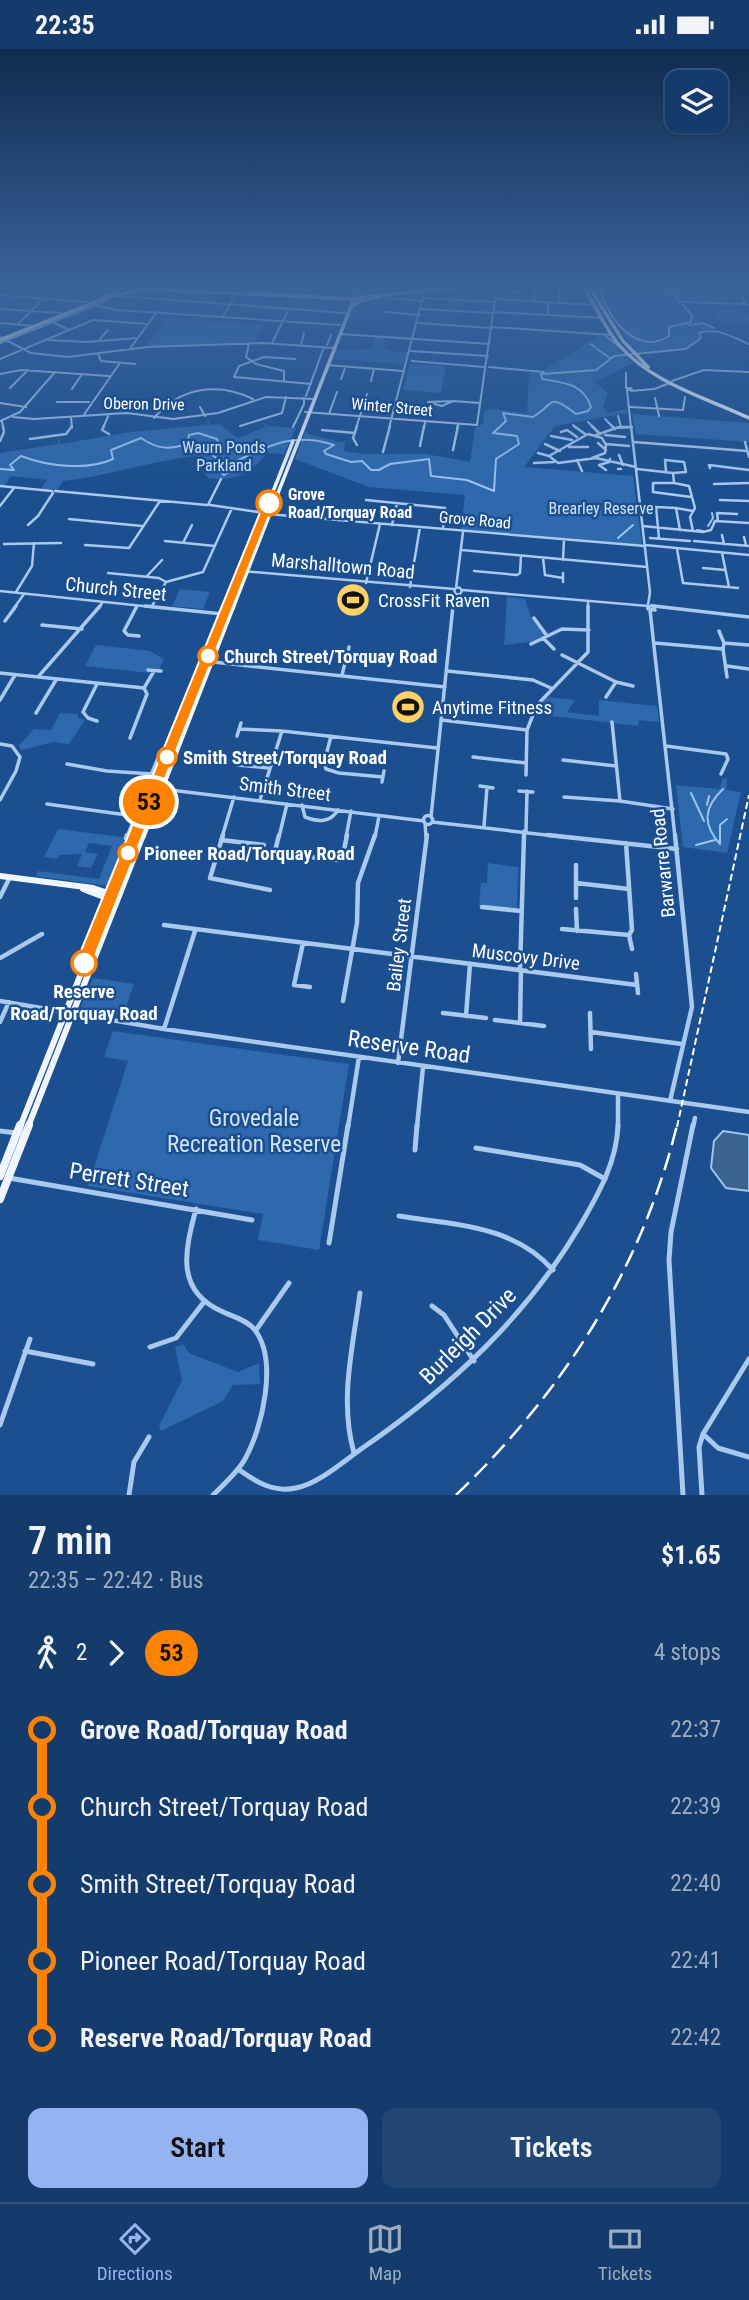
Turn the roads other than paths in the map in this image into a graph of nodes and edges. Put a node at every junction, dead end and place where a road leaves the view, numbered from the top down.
1 (32, 352) edge
2 (110, 352) edge
3 (245, 352) edge
4 (326, 352) edge
5 (327, 352) edge
6 (328, 352) edge
7 (410, 352) edge
8 (433, 352) edge
9 (489, 352) edge
10 (628, 352) edge
11 (98, 354) junction
12 (488, 356) junction
13 (633, 357) junction
14 (295, 359) dead end
15 (250, 361) junction
16 (120, 363) junction
17 (135, 364) dead end
18 (327, 365) junction
19 (345, 367) junction
20 (374, 369) junction
21 (28, 370) junction
22 (404, 371) junction
23 (55, 372) junction
24 (749, 372) edge
25 (626, 373) dead end
26 (0, 374) edge
27 (82, 374) junction
28 (109, 376) junction
29 (341, 379) dead end
30 (663, 379) junction
31 (284, 381) junction
32 (371, 381) dead end
33 (670, 382) junction
34 (311, 384) junction
35 (657, 387) junction
36 (10, 388) dead end
37 (72, 389) dead end
38 (629, 389) junction
39 (650, 389) junction
40 (337, 392) dead end
41 (367, 394) dead end
42 (286, 397) junction
43 (309, 397) junction
44 (685, 397) dead end
45 (651, 398) dead end
46 (254, 400) junction
47 (453, 401) junction
48 (57, 402) dead end
49 (89, 402) junction
50 (0, 403) edge
51 (480, 403) junction
52 (26, 407) junction
53 (200, 407) dead end
54 (630, 407) junction
55 (658, 409) junction
56 (306, 412) junction
57 (109, 414) junction
58 (329, 414) junction
59 (83, 416) junction
60 (205, 416) junction
61 (618, 416) dead end
62 (659, 416) dead end
63 (13, 417) junction
64 (71, 417) junction
65 (360, 417) junction
66 (749, 417) edge
67 (154, 418) junction
68 (392, 419) junction
69 (605, 419) dead end
70 (1, 421) edge
71 (425, 422) junction
72 (588, 422) dead end
73 (458, 425) junction
74 (573, 425) dead end
75 (240, 426) dead end
76 (293, 427) dead end
77 (621, 427) junction
78 (632, 427) junction
79 (615, 429) junction
80 (322, 430) dead end
81 (561, 432) dead end
82 (609, 432) junction
83 (355, 433) junction
84 (109, 434) dead end
85 (600, 434) junction
86 (585, 435) junction
87 (592, 435) junction
88 (606, 435) junction
89 (551, 436) dead end
90 (667, 436) dead end
91 (577, 437) junction
92 (625, 437) dead end
93 (30, 439) dead end
94 (572, 440) junction
95 (0, 441) edge
96 (634, 442) junction
97 (745, 442) dead end
98 (606, 443) junction
99 (545, 444) dead end
100 (356, 445) dead end
101 (668, 445) junction
102 (420, 446) dead end
103 (629, 446) dead end
104 (587, 447) dead end
105 (453, 450) dead end
106 (564, 450) junction
107 (606, 451) junction
108 (747, 451) junction
109 (383, 453) dead end
110 (538, 453) dead end
111 (619, 455) dead end
112 (549, 456) junction
113 (749, 457) edge
114 (593, 458) junction
115 (577, 460) junction
116 (611, 461) junction
117 (554, 462) junction
118 (534, 463) dead end
119 (595, 463) dead end
120 (562, 464) junction
121 (600, 464) junction
122 (709, 464) dead end
123 (621, 468) junction
124 (636, 468) junction
125 (565, 470) dead end
126 (606, 470) dead end
127 (749, 470) edge
128 (582, 471) dead end
129 (666, 472) junction
130 (673, 473) junction
131 (221, 479) dead end
132 (674, 483) junction
133 (749, 484) edge
134 (714, 485) dead end
135 (0, 487) edge
136 (14, 488) junction
137 (53, 492) junction
138 (691, 496) junction
139 (720, 500) dead end
140 (160, 501) junction
141 (366, 501) dead end
142 (749, 501) edge
143 (397, 503) junction
144 (208, 505) junction
145 (0, 506) edge
146 (232, 508) junction
147 (676, 508) junction
148 (735, 508) dead end
149 (693, 511) junction
150 (268, 513) junction
151 (737, 513) junction
152 (69, 519) dead end
153 (718, 521) junction
154 (739, 522) junction
155 (380, 523) junction
156 (749, 523) edge
157 (28, 525) dead end
158 (192, 525) dead end
159 (392, 525) junction
160 (142, 526) junction
161 (420, 527) junction
162 (643, 527) junction
163 (656, 528) junction
164 (443, 529) junction
165 (680, 530) junction
166 (693, 531) junction
167 (463, 532) junction
168 (701, 532) junction
169 (722, 535) dead end
170 (744, 537) dead end
171 (650, 538) dead end
172 (659, 538) junction
173 (564, 539) junction
174 (681, 540) junction
175 (165, 541) dead end
176 (703, 542) junction
177 (34, 543) junction
178 (61, 543) dead end
179 (183, 543) junction
180 (4, 544) dead end
181 (724, 544) junction
182 (85, 545) dead end
183 (215, 545) junction
184 (748, 545) edge
185 (645, 546) junction
186 (677, 549) junction
187 (462, 550) junction
188 (722, 553) junction
189 (521, 555) junction
190 (749, 555) edge
191 (543, 558) junction
192 (563, 559) junction
193 (162, 560) dead end
194 (647, 567) junction
195 (703, 568) dead end
196 (725, 570) junction
197 (244, 571) junction
198 (474, 571) dead end
199 (108, 573) dead end
200 (146, 577) junction
201 (563, 578) dead end
202 (166, 582) junction
203 (366, 583) junction
204 (410, 587) junction
205 (729, 587) junction
206 (738, 588) dead end
207 (0, 591) edge
208 (458, 591) junction
209 (16, 593) junction
210 (24, 594) junction
211 (103, 602) junction
212 (588, 602) junction
213 (136, 605) junction
214 (152, 607) junction
215 (651, 608) junction
216 (227, 614) junction
217 (749, 617) edge
218 (534, 618) dead end
219 (5, 621) dead end
220 (42, 625) dead end
221 (83, 629) junction
222 (589, 630) junction
223 (719, 631) dead end
224 (139, 636) dead end
225 (545, 637) junction
226 (655, 643) junction
227 (724, 643) junction
228 (531, 644) dead end
229 (749, 645) edge
230 (349, 647) dead end
231 (554, 649) dead end
232 (723, 649) junction
233 (562, 655) dead end
234 (211, 661) junction
235 (578, 664) junction
236 (727, 666) junction
237 (749, 669) edge
238 (148, 670) dead end
239 (154, 671) junction
240 (161, 671) dead end
241 (447, 671) junction
242 (0, 673) edge
243 (15, 675) junction
244 (342, 676) junction
245 (38, 677) junction
246 (727, 677) dead end
247 (56, 680) junction
248 (616, 682) junction
249 (97, 684) junction
250 (633, 686) dead end
251 (445, 687) junction
252 (144, 688) junction
253 (551, 688) junction
254 (606, 697) dead end
255 (0, 700) edge
256 (36, 713) dead end
257 (441, 720) junction
258 (97, 721) dead end
259 (612, 722) dead end
260 (241, 723) dead end
261 (239, 729) junction
262 (527, 730) junction
263 (282, 731) junction
264 (237, 736) dead end
265 (331, 736) junction
266 (130, 738) dead end
267 (0, 744) edge
268 (666, 746) junction
269 (437, 748) junction
270 (473, 757) dead end
271 (158, 758) dead end
272 (563, 760) dead end
273 (526, 763) junction
274 (67, 764) dead end
275 (238, 765) dead end
276 (617, 766) junction
277 (270, 768) junction
278 (384, 771) dead end
279 (152, 774) junction
280 (721, 774) dead end
281 (526, 775) dead end
282 (0, 786) edge
283 (480, 786) dead end
284 (7, 787) junction
285 (146, 787) junction
286 (487, 787) junction
287 (158, 788) junction
288 (493, 788) dead end
289 (519, 790) dead end
290 (527, 791) junction
291 (533, 792) dead end
292 (234, 797) junction
293 (564, 797) dead end
294 (0, 800) edge
295 (260, 800) junction
296 (620, 801) junction
297 (47, 804) dead end
298 (287, 804) junction
299 (302, 805) junction
300 (673, 809) junction
301 (338, 810) junction
302 (351, 811) junction
303 (379, 815) junction
304 (134, 816) junction
305 (428, 820) junction
306 (484, 826) junction
307 (525, 831) junction
308 (125, 838) dead end
309 (221, 840) junction
310 (626, 843) junction
311 (264, 845) dead end
312 (677, 849) junction
313 (576, 865) dead end
314 (0, 876) edge
315 (10, 877) junction
316 (576, 883) junction
317 (115, 885) junction
318 (629, 889) junction
319 (94, 890) junction
320 (270, 890) dead end
321 (0, 897) edge
322 (114, 898) junction
323 (576, 898) dead end
324 (482, 907) dead end
325 (576, 909) dead end
326 (522, 911) junction
327 (104, 913) junction
328 (164, 925) dead end
329 (562, 929) dead end
330 (577, 931) junction
331 (195, 932) junction
332 (42, 934) dead end
333 (629, 935) junction
334 (303, 943) junction
335 (632, 949) dead end
336 (352, 950) junction
337 (411, 957) junction
338 (0, 958) edge
339 (470, 964) junction
340 (521, 970) junction
341 (636, 974) dead end
342 (637, 985) junction
343 (310, 988) dead end
344 (638, 993) dead end
345 (0, 1001) edge
346 (343, 1001) dead end
347 (9, 1002) junction
348 (69, 1013) junction
349 (443, 1013) dead end
350 (590, 1013) dead end
351 (466, 1016) junction
352 (486, 1018) dead end
353 (495, 1020) dead end
354 (0, 1021) edge
355 (520, 1023) junction
356 (544, 1026) dead end
357 (164, 1029) junction
358 (591, 1032) junction
359 (683, 1044) junction
360 (591, 1049) dead end
361 (359, 1057) junction
362 (398, 1063) junction
363 (423, 1067) junction
364 (618, 1095) junction
365 (670, 1101) junction
366 (749, 1112) edge
367 (695, 1118) dead end
368 (0, 1131) edge
369 (21, 1134) junction
370 (476, 1148) dead end
371 (415, 1150) dead end
372 (3, 1177) edge
373 (605, 1179) junction
374 (0, 1199) edge
375 (196, 1209) junction
376 (399, 1216) dead end
377 (252, 1220) dead end
378 (329, 1243) dead end
379 (553, 1270) junction
380 (289, 1283) dead end
381 (360, 1293) dead end
382 (204, 1303) junction
383 (432, 1306) dead end
384 (256, 1330) junction
385 (30, 1339) dead end
386 (150, 1347) dead end
387 (25, 1351) junction
388 (474, 1361) junction
389 (749, 1361) edge
390 (93, 1364) dead end
391 (0, 1426) edge
392 (703, 1434) junction
393 (149, 1437) dead end
394 (354, 1453) junction
395 (749, 1457) edge
396 (239, 1469) junction
397 (129, 1495) edge
398 (213, 1495) edge
399 (683, 1495) edge
400 (702, 1495) edge

1 - 11 street
2 - 11 street
3 - 15 street
4 - 34 street
5 - 43 main road
6 - 18 main road
7 - 22 street
8 - 12 street
9 - 12 street
10 - 13 main road
11 - 16 street
12 - 51 street
13 - 30 main road
13 - 33 main road
14 - 15 street
15 - 31 street
15 - 31 street
16 - 17 street
16 - 28 street
18 - 19 street
18 - 43 main road
19 - 20 street
19 - 29 street
20 - 22 street
20 - 32 street
21 - 23 street
21 - 26 street
21 - 36 street
22 - 68 street
23 - 27 street
23 - 52 street
24 - 33 street
25 - 38 street
27 - 28 street
27 - 37 street
28 - 49 street
30 - 33 main road
30 - 35 street
31 - 34 street
33 - 35 street
33 - 39 street
33 - 66 main road
34 - 43 street
35 - 39 street
38 - 39 street
38 - 54 street
40 - 58 street
41 - 65 street
42 - 43 street, Oberon Drive
42 - 46 street, Oberon Drive
42 - 75 street
43 - 56 main road
43 - 76 street
44 - 55 street
45 - 55 street
46 - 60 street, Oberon Drive
46 - 67 street
47 - 47 street
47 - 51 street
48 - 49 street
49 - 59 street
50 - 52 street
51 - 73 street, Winter Street
52 - 63 street
53 - 60 street
54 - 55 street
54 - 78 street
55 - 62 street
56 - 58 street, Winter Street
56 - 150 main road
57 - 59 street, Oberon Drive
57 - 67 street, Oberon Drive
57 - 84 street
58 - 65 street, Winter Street
59 - 64 street, Oberon Drive
60 - 67 street, Oberon Drive
61 - 77 street
63 - 64 street, Oberon Drive
63 - 70 street
64 - 93 street
65 - 68 street, Winter Street
65 - 83 street
68 - 71 street, Winter Street
68 - 109 street
69 - 79 street
70 - 95 street
71 - 73 street, Winter Street
71 - 102 street
72 - 85 street
73 - 105 street
74 - 86 street
77 - 78 street
77 - 79 street
78 - 96 street
79 - 82 street
80 - 83 street
81 - 91 street
82 - 85 street
82 - 88 street
83 - 100 street
85 - 87 street
86 - 87 street
86 - 91 street
87 - 98 street
87 - 107 street
88 - 92 street
88 - 98 street
89 - 94 street
90 - 101 street
91 - 94 street
94 - 106 street
96 - 101 street
96 - 124 street
97 - 108 street
98 - 103 street
98 - 107 street
99 - 106 street
101 - 108 street
104 - 106 street
106 - 112 street
107 - 114 street
107 - 116 street
108 - 113 street
110 - 112 street
111 - 123 street
112 - 117 street
114 - 115 street
114 - 116 street
115 - 120 street
115 - 128 street
116 - 121 street
116 - 123 street
117 - 118 street
117 - 120 street
119 - 121 street
120 - 125 street
121 - 126 street
122 - 127 street
123 - 124 street
124 - 129 street
124 - 162 street
129 - 130 street
129 - 130 street
130 - 132 street
131 - 144 street
132 - 138 street
132 - 138 street
133 - 134 street
135 - 136 street, Grove Road
136 - 137 street, Grove Road
136 - 145 street
137 - 140 street, Grove Road
137 - 157 street
138 - 149 street
139 - 142 street
140 - 144 street, Grove Road
140 - 160 street
141 - 143 street
143 - 159 street
143 - 164 street
144 - 146 street, Grove Road
146 - 150 street, Grove Road
146 - 183 street
147 - 149 street
147 - 163 street
147 - 165 street
148 - 151 street
149 - 166 street
150 - 155 street, Grove Road
150 - 197 main road
151 - 153 street
151 - 154 street
152 - 160 street
153 - 154 street
153 - 168 street
154 - 156 street
155 - 159 street, Grove Road
155 - 203 street
158 - 179 street
159 - 161 street, Grove Road
160 - 182 street
161 - 164 street, Grove Road
161 - 204 street
162 - 163 street
162 - 185 street
163 - 165 street
163 - 172 street
164 - 167 street, Grove Road
165 - 166 street
165 - 174 street
166 - 168 street
167 - 173 street, Grove Road
167 - 187 street
168 - 176 street
169 - 181 street
170 - 184 street
171 - 172 street
172 - 174 street
173 - 185 street, Grove Road
173 - 192 street
174 - 176 street
175 - 179 street
176 - 181 street
177 - 178 street
177 - 180 street
177 - 209 street
179 - 183 street
181 - 184 street
183 - 202 street
185 - 186 street, Grove Road
185 - 194 street
186 - 188 street, Grove Road
186 - 205 street
187 - 189 street
187 - 208 street
188 - 190 street, Grove Road
188 - 196 street
189 - 191 street
189 - 198 street
191 - 192 street
191 - 201 street
192 - 194 street
193 - 200 street
194 - 215 street
195 - 196 street
196 - 205 street
197 - 203 street, Marshalltown Road
197 - 216 main road
199 - 200 street
200 - 202 street
202 - 214 street
203 - 204 street, Marshalltown Road
204 - 208 street, Marshalltown Road
205 - 206 street
207 - 209 street, Church Street
208 - 212 street, Marshalltown Road
208 - 241 street
209 - 210 street, Church Street
210 - 211 street, Church Street
210 - 219 street
211 - 213 street, Church Street
211 - 221 street
212 - 215 street, Marshalltown Road
212 - 222 street
213 - 214 street, Church Street
213 - 224 street
214 - 216 street, Church Street
215 - 217 street, Marshalltown Road
215 - 226 street, Barwarre Road
216 - 234 main road
216 - 287 main road
218 - 225 street
220 - 221 street
221 - 245 street
222 - 225 street
222 - 235 street
223 - 227 street
225 - 228 street
225 - 231 street
226 - 232 street
226 - 268 street, Barwarre Road
227 - 229 street
227 - 232 street
230 - 244 street
232 - 236 street
233 - 235 street
234 - 244 street
234 - 287 main road
235 - 248 street
235 - 253 street
236 - 237 street
236 - 246 street
238 - 239 street
239 - 240 street
239 - 252 street
241 - 251 street
241 - 253 street
242 - 243 street
243 - 245 street
243 - 255 street
244 - 251 street
245 - 247 street
247 - 249 street
247 - 256 street
248 - 250 street
248 - 254 street
249 - 252 street
249 - 258 street
251 - 257 street
252 - 266 street
253 - 262 street
257 - 262 street
257 - 269 street
259 - 276 street
260 - 261 street
261 - 263 street
261 - 264 street
262 - 273 street
263 - 265 street
263 - 277 street
265 - 269 street
265 - 278 street
267 - 284 street
268 - 280 street
268 - 300 street, Barwarre Road
269 - 305 street
270 - 273 street
271 - 279 street
272 - 276 street
273 - 281 street
274 - 279 street
275 - 277 street
276 - 296 street
277 - 295 street
279 - 285 street
282 - 284 street
283 - 286 street
284 - 294 street
285 - 287 street, Smith Street
285 - 304 street
286 - 288 street
286 - 306 street
287 - 292 street, Smith Street
287 - 317 main road
287 - 322 main road
289 - 290 street
290 - 291 street
290 - 307 street
292 - 295 street, Smith Street
292 - 309 street
293 - 296 street
295 - 298 street, Smith Street
296 - 300 street
297 - 304 street
298 - 299 street, Smith Street
298 - 302 street
299 - 301 street, Smith Street
299 - 301 street
300 - 312 street, Barwarre Road
301 - 302 street, Smith Street
302 - 303 street, Smith Street
303 - 305 street, Smith Street
303 - 336 street
304 - 308 street
305 - 306 street, Smith Street
305 - 337 street, Bailey Street
306 - 307 street, Smith Street
307 - 310 street, Smith Street
307 - 326 street
309 - 311 street
309 - 320 street
310 - 312 street, Smith Street
310 - 318 street
312 - 359 street, Barwarre Road
313 - 316 street
314 - 315 main road
315 - 319 main road
315 - 321 street
316 - 318 street
316 - 323 street
317 - 319 main road
317 - 322 main road
318 - 333 street
319 - 322 main road
319 - 327 main road
322 - 327 main road
322 - 348 main road
324 - 326 street
325 - 330 street
326 - 340 street
327 - 348 main road
328 - 331 street, Muscovy Drive
329 - 330 street
330 - 333 street
331 - 334 street, Muscovy Drive
331 - 357 street
332 - 338 street
333 - 335 street
334 - 336 street, Muscovy Drive
334 - 343 street
336 - 337 street, Muscovy Drive
336 - 346 street
337 - 339 street, Muscovy Drive
337 - 362 street, Bailey Street
339 - 340 street, Muscovy Drive
339 - 351 street
340 - 342 street, Muscovy Drive
340 - 355 street
341 - 342 street
342 - 344 street
345 - 347 street, Reserve Road
347 - 348 street, Reserve Road
347 - 354 street
348 - 357 street, Reserve Road
348 - 369 main road
349 - 351 street
350 - 358 street
351 - 352 street
353 - 355 street
355 - 356 street
357 - 361 street, Reserve Road
358 - 359 street
358 - 360 street
359 - 365 street, Barwarre Road
361 - 362 street, Reserve Road
361 - 378 street
362 - 363 street, Reserve Road
363 - 364 street, Reserve Road
363 - 371 street
364 - 365 street, Reserve Road
364 - 373 street, Burleigh Drive
365 - 366 street, Reserve Road
367 - 399 street
368 - 369 street
369 - 372 main road
370 - 373 street
372 - 374 main road
372 - 375 street, Perrett Street
373 - 379 street, Burleigh Drive
375 - 377 street, Perrett Street
375 - 382 street
376 - 379 street
379 - 388 street, Burleigh Drive
380 - 384 street
381 - 394 street
382 - 384 street
382 - 386 street
383 - 388 street
384 - 396 street
385 - 387 street
387 - 390 street
387 - 391 street
388 - 394 street, Burleigh Drive
389 - 392 street
392 - 395 street
392 - 400 street
393 - 397 street
394 - 396 street, Burleigh Drive
396 - 398 street

